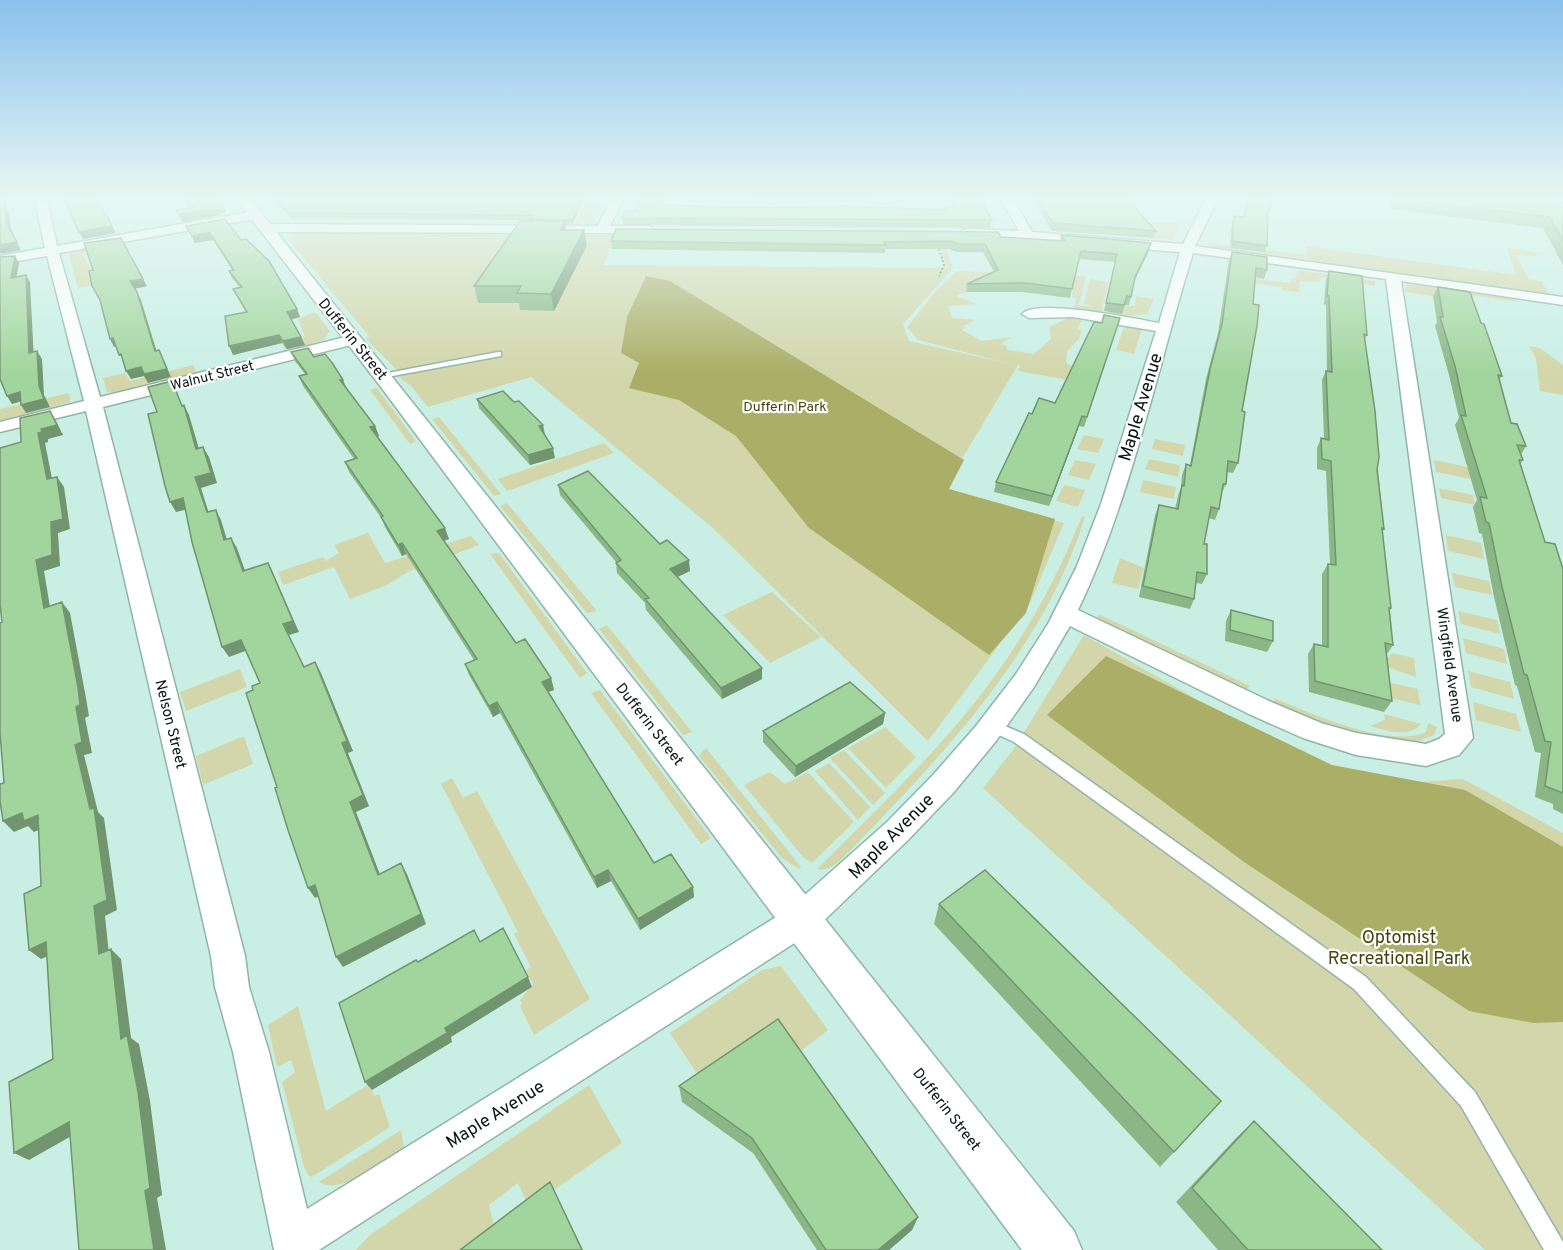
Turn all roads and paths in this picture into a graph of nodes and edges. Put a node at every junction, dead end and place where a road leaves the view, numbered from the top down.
1 (15, 257) edge
2 (54, 257) edge
3 (288, 257) edge
4 (942, 257) edge
5 (1185, 257) edge
6 (1254, 257) edge
7 (0, 260) edge
8 (939, 276) dead end
9 (1393, 277) junction
10 (1563, 301) edge
11 (1029, 314) dead end
12 (1164, 328) junction
13 (354, 340) junction
14 (498, 354) dead end
15 (382, 376) junction
16 (93, 404) junction
17 (0, 427) edge
18 (1066, 614) junction
19 (993, 726) junction
20 (801, 920) junction
21 (294, 1246) edge
22 (1055, 1250) edge
23 (1556, 1250) edge

1 - 7 street
2 - 16 street, Nelson Street
3 - 13 street, Dufferin Street
4 - 8 path
5 - 12 street, Maple Avenue
6 - 9 street
9 - 10 street
9 - 18 street, Wingfield Avenue
11 - 12 street
12 - 18 street, Maple Avenue
13 - 15 street, Dufferin Street
13 - 16 street, Walnut Street
14 - 15 lane
15 - 20 street, Dufferin Street
16 - 17 street, Walnut Street
16 - 21 street, Nelson Street
18 - 19 street, Maple Avenue
19 - 20 street, Maple Avenue
19 - 23 lane
20 - 21 street, Maple Avenue
20 - 22 street, Dufferin Street

